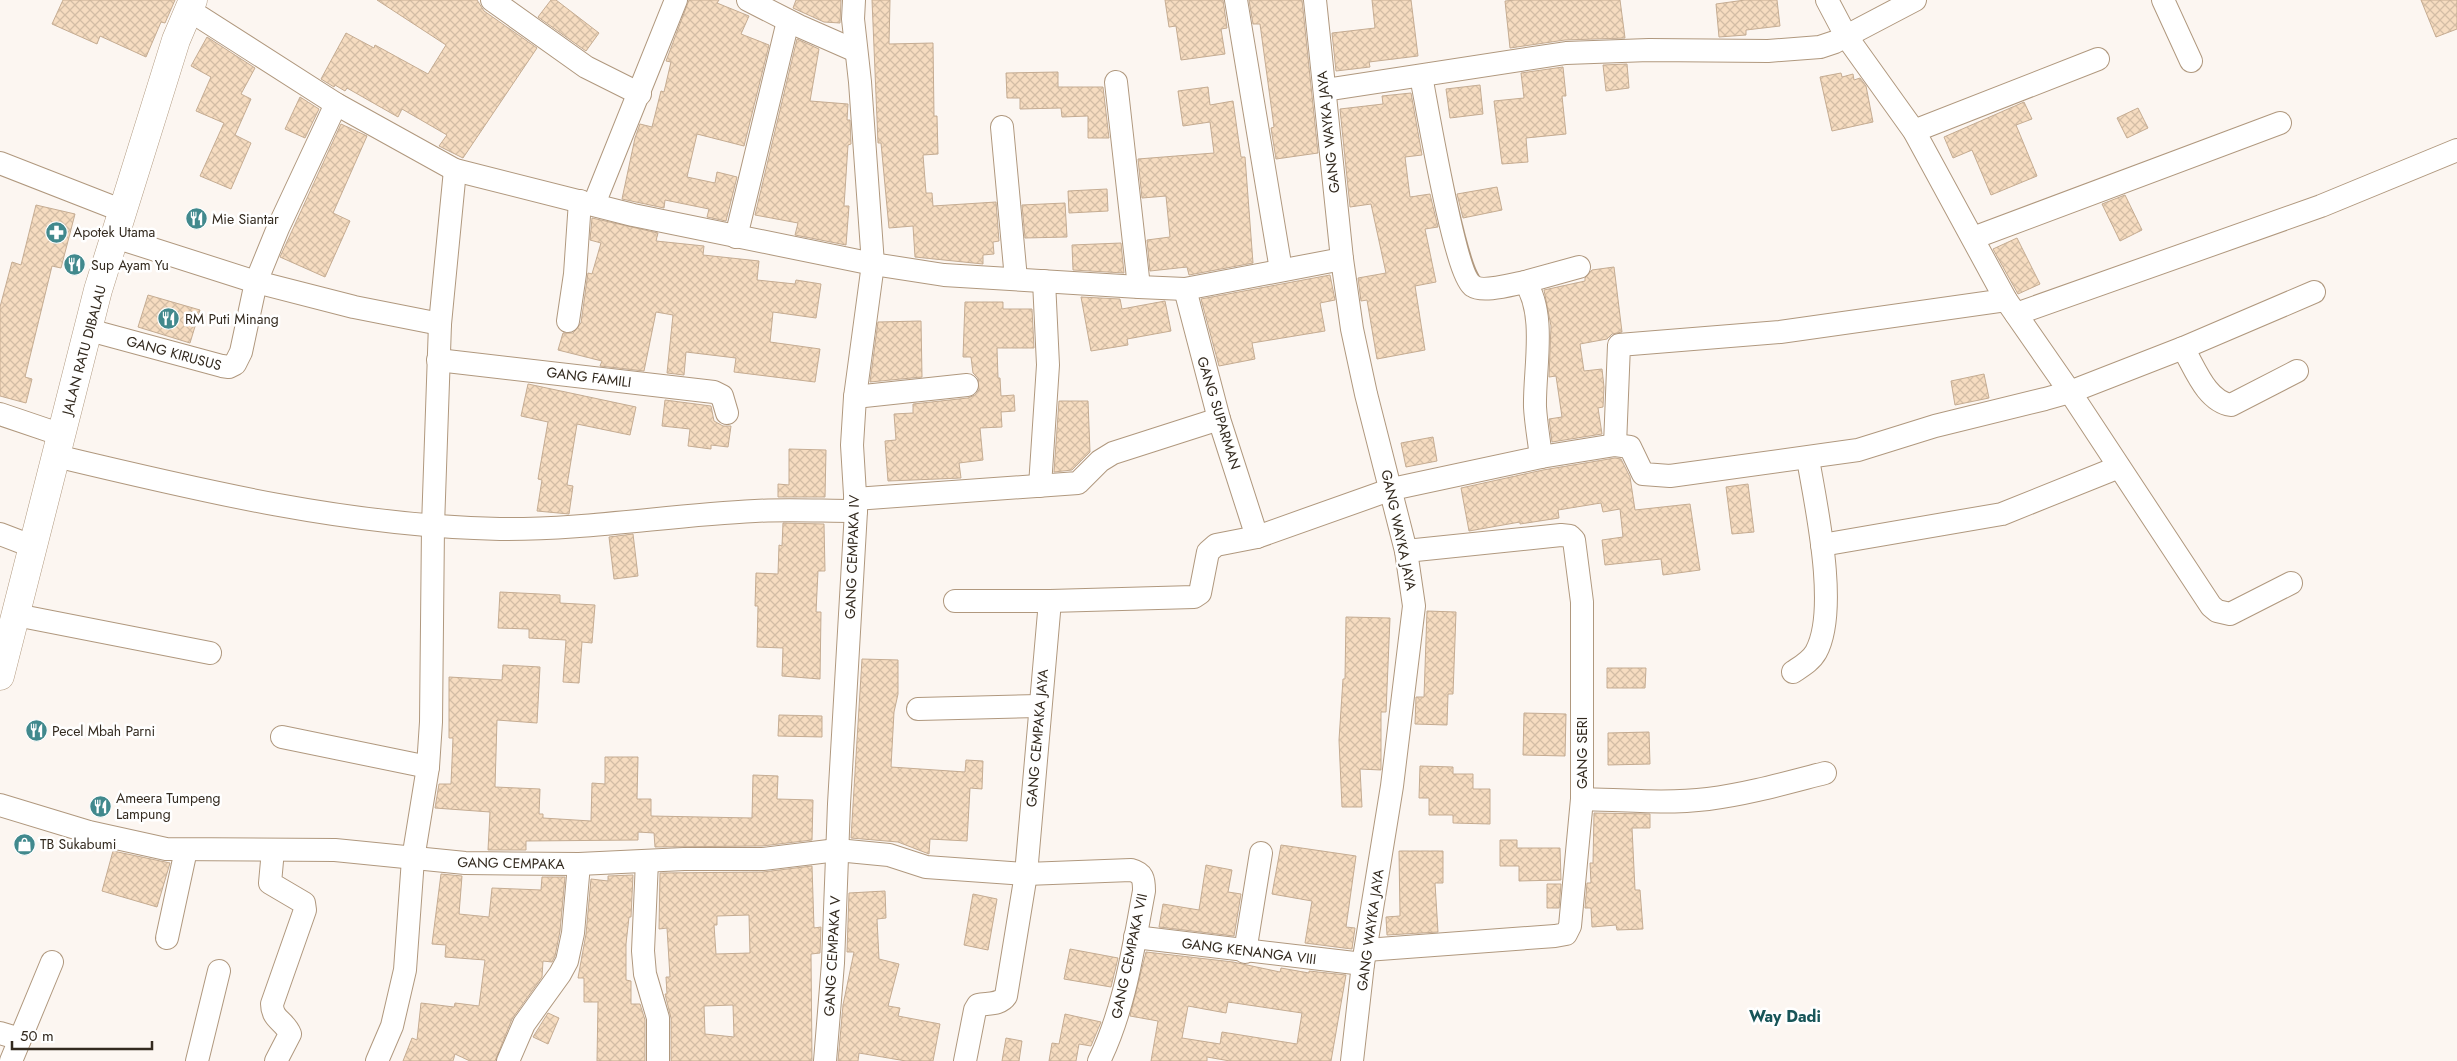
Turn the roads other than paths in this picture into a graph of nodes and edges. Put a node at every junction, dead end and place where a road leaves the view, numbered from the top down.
1 (492, 0) edge
2 (676, 0) edge
3 (748, 0) edge
4 (854, 0) edge
5 (1236, 0) edge
6 (1314, 0) edge
7 (1827, 0) edge
8 (1915, 0) edge
9 (2163, 0) edge
10 (191, 5) edge
11 (788, 21) junction
12 (1846, 36) junction
13 (856, 51) junction
14 (2098, 59) dead end
15 (2191, 61) dead end
16 (1421, 76) junction
17 (1116, 82) dead end
18 (1325, 90) junction
19 (640, 94) junction
20 (336, 104) junction
21 (2280, 123) dead end
22 (1002, 127) dead end
23 (1914, 131) junction
24 (2457, 150) edge
25 (0, 163) edge
26 (455, 170) junction
27 (587, 203) junction
28 (123, 210) junction
29 (115, 237) junction
30 (736, 237) junction
31 (1973, 238) junction
32 (1342, 259) junction
33 (873, 264) junction
34 (1579, 267) dead end
35 (1281, 270) junction
36 (1016, 279) junction
37 (1044, 281) junction
38 (256, 282) junction
39 (1525, 282) junction
40 (1139, 287) junction
41 (1185, 289) junction
42 (2314, 292) dead end
43 (2011, 307) junction
44 (568, 321) dead end
45 (440, 324) junction
46 (89, 330) junction
47 (2183, 348) junction
48 (438, 360) junction
49 (2297, 371) dead end
50 (967, 385) dead end
51 (2070, 392) junction
52 (855, 397) junction
53 (727, 412) dead end
54 (0, 414) edge
55 (1219, 419) junction
56 (1615, 445) junction
57 (59, 446) junction
58 (1541, 457) junction
59 (1808, 459) junction
60 (2119, 467) junction
61 (1040, 486) junction
62 (1392, 488) junction
63 (856, 505) junction
64 (433, 526) junction
65 (0, 534) edge
66 (1257, 537) junction
67 (1822, 544) junction
68 (34, 547) junction
69 (1406, 551) junction
70 (2291, 583) dead end
71 (955, 601) dead end
72 (1050, 602) junction
73 (10, 619) edge
74 (210, 653) dead end
75 (1793, 672) dead end
76 (0, 676) edge
77 (1039, 706) junction
78 (918, 709) dead end
79 (282, 737) dead end
80 (428, 767) junction
81 (1824, 773) dead end
82 (1582, 799) junction
83 (0, 805) edge
84 (186, 850) junction
85 (272, 850) junction
86 (837, 850) junction
87 (1261, 853) dead end
88 (413, 859) junction
89 (647, 861) junction
90 (579, 864) junction
91 (1026, 874) junction
92 (1135, 937) junction
93 (167, 938) dead end
94 (1245, 952) junction
95 (1364, 957) junction
96 (52, 962) dead end
97 (219, 971) dead end
98 (10, 1036) edge
99 (11, 1061) edge
100 (197, 1061) edge
101 (276, 1061) edge
102 (377, 1061) edge
103 (508, 1061) edge
104 (658, 1061) edge
105 (825, 1061) edge
106 (965, 1061) edge
107 (1099, 1061) edge
108 (1352, 1061) edge

1 - 19 street
2 - 19 street
3 - 11 street
4 - 13 street, GANG CEMPAKA IV
5 - 35 street
6 - 18 street, GANG WAYKA JAYA
7 - 12 street
8 - 12 street
9 - 15 street
10 - 20 street
10 - 28 main road, JALAN RATU DIBALAU
11 - 13 street
11 - 30 street
12 - 16 street
12 - 23 street
13 - 33 street, GANG CEMPAKA IV
14 - 23 street
16 - 18 street
16 - 39 street
17 - 40 street
18 - 32 street, GANG WAYKA JAYA
19 - 27 street
20 - 26 street
20 - 38 street
21 - 31 street
22 - 36 street
23 - 31 street
24 - 43 street
25 - 28 street
26 - 27 street
26 - 45 street
27 - 30 street
27 - 44 street
28 - 29 main road, JALAN RATU DIBALAU
29 - 38 street
29 - 46 main road, JALAN RATU DIBALAU
30 - 33 street
31 - 43 street
32 - 35 street
32 - 62 street, GANG WAYKA JAYA
33 - 36 street
33 - 52 street, GANG CEMPAKA IV
34 - 39 street
35 - 41 street
36 - 37 street
37 - 40 street
37 - 61 street
38 - 45 street
38 - 46 street, GANG KIRUSUS
39 - 58 street
40 - 41 street
41 - 55 street, GANG SUPARMAN
42 - 47 street
43 - 51 street
43 - 56 street
45 - 48 street
46 - 57 main road, JALAN RATU DIBALAU
47 - 49 street
47 - 51 street
48 - 53 street, GANG FAMILI
48 - 64 street
50 - 52 street
51 - 59 street
51 - 60 street
52 - 63 street, GANG CEMPAKA IV
54 - 57 street
55 - 61 street
55 - 66 street, GANG SUPARMAN
56 - 58 street
56 - 59 street
57 - 64 street
57 - 68 main road, JALAN RATU DIBALAU
58 - 62 street
59 - 67 street
60 - 67 street
60 - 70 street
61 - 63 street
62 - 66 street
62 - 69 street, GANG WAYKA JAYA
63 - 64 street
63 - 86 street, GANG CEMPAKA IV
64 - 80 street
65 - 68 street
66 - 72 street
67 - 75 street
68 - 73 main road, JALAN RATU DIBALAU
69 - 82 street, GANG SERI
69 - 95 street, GANG WAYKA JAYA
71 - 72 street
72 - 77 street, GANG CEMPAKA JAYA
73 - 74 street
73 - 76 main road, JALAN RATU DIBALAU
77 - 78 street
77 - 91 street, GANG CEMPAKA JAYA
79 - 80 street
80 - 88 street
81 - 82 street
82 - 95 street, GANG SERI
83 - 84 street, GANG CEMPAKA
84 - 85 street, GANG CEMPAKA
84 - 93 street
85 - 88 street, GANG CEMPAKA
85 - 101 street
86 - 89 street, GANG CEMPAKA
86 - 91 street, GANG CEMPAKA
86 - 105 street, GANG CEMPAKA V
87 - 94 street
88 - 90 street, GANG CEMPAKA
88 - 102 street
89 - 90 street, GANG CEMPAKA
89 - 104 street
90 - 103 street
91 - 92 street, GANG CEMPAKA VII
91 - 106 street, GANG CEMPAKA JAYA
92 - 94 street, GANG KENANGA VIII
92 - 107 street, GANG CEMPAKA VII
94 - 95 street, GANG KENANGA VIII
95 - 108 street, GANG WAYKA JAYA
96 - 98 street
97 - 100 street
98 - 99 street

